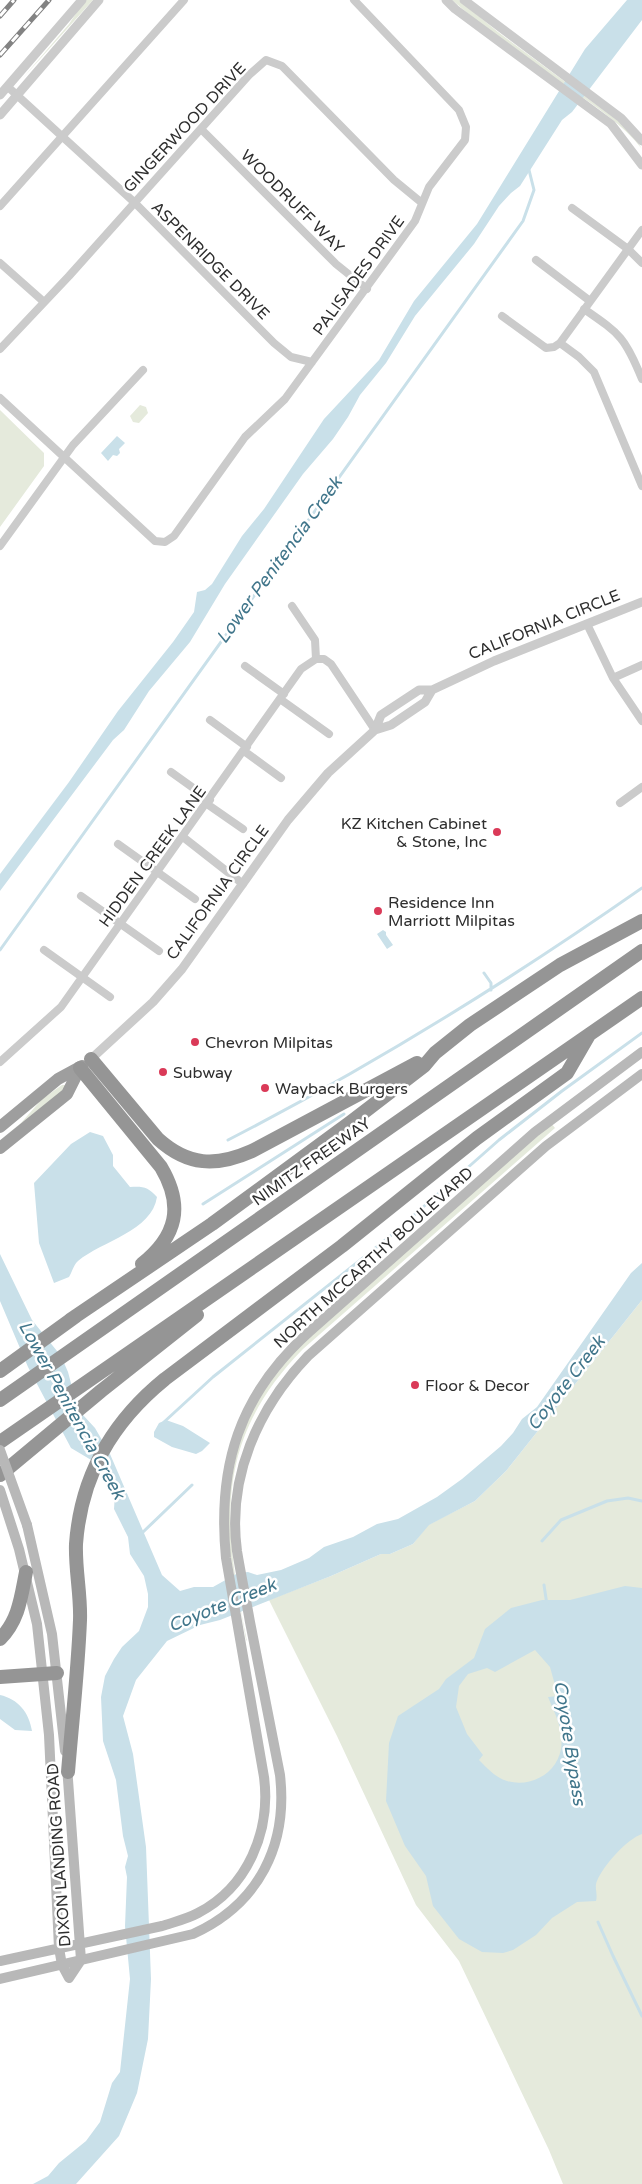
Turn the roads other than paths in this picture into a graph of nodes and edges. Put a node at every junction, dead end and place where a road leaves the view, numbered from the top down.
1 (82, 0) edge
2 (99, 0) edge
3 (184, 0) edge
4 (354, 0) edge
5 (446, 0) edge
6 (464, 0) edge
7 (8, 87) junction
8 (0, 95) edge
9 (17, 96) junction
10 (0, 115) edge
11 (202, 129) junction
12 (62, 137) junction
13 (642, 141) edge
14 (642, 165) edge
15 (134, 202) junction
16 (422, 203) junction
17 (0, 206) edge
18 (572, 208) dead end
19 (642, 230) edge
20 (628, 249) junction
21 (536, 260) dead end
22 (0, 263) edge
23 (642, 263) edge
24 (367, 289) junction
25 (590, 301) junction
26 (44, 302) junction
27 (584, 309) junction
28 (502, 316) dead end
29 (560, 342) junction
30 (0, 349) edge
31 (312, 362) junction
32 (143, 370) dead end
33 (642, 379) edge
34 (0, 398) edge
35 (63, 457) junction
36 (642, 486) edge
37 (0, 546) edge
38 (642, 602) edge
39 (292, 606) dead end
40 (587, 624) junction
41 (316, 659) junction
42 (642, 665) edge
43 (245, 666) dead end
44 (614, 678) junction
45 (432, 690) junction
46 (282, 696) junction
47 (210, 720) dead end
48 (642, 721) edge
49 (374, 730) junction
50 (329, 734) dead end
51 (245, 749) junction
52 (171, 772) dead end
53 (281, 778) dead end
54 (642, 788) edge
55 (209, 802) junction
56 (620, 803) dead end
57 (244, 829) dead end
58 (183, 837) junction
59 (118, 844) dead end
60 (156, 872) junction
61 (243, 884) junction
62 (81, 896) dead end
63 (195, 899) dead end
64 (642, 921) edge
65 (120, 924) junction
66 (44, 950) dead end
67 (159, 951) dead end
68 (642, 951) edge
69 (82, 976) junction
70 (110, 997) dead end
71 (642, 998) edge
72 (589, 1035) junction
73 (642, 1052) edge
74 (435, 1053) junction
75 (0, 1062) edge
76 (86, 1064) junction
77 (642, 1074) edge
78 (0, 1127) edge
79 (0, 1148) edge
80 (449, 1208) junction
81 (461, 1221) junction
82 (300, 1234) junction
83 (70, 1320) junction
84 (3, 1369) edge
85 (0, 1400) edge
86 (0, 1442) edge
87 (0, 1450) edge
88 (0, 1475) edge
89 (0, 1490) edge
90 (26, 1572) junction
91 (0, 1639) edge
92 (57, 1673) junction
93 (42, 1675) junction
94 (0, 1677) edge
95 (68, 1772) junction
96 (282, 1792) junction
97 (266, 1793) junction
98 (80, 1944) junction
99 (59, 1948) junction
100 (80, 1960) junction
101 (0, 1961) edge
102 (62, 1964) junction
103 (0, 1979) edge

1 - 7 street
2 - 9 street
3 - 12 street
4 - 16 street, PALISADES DRIVE
5 - 14 street
6 - 13 street
7 - 8 street
7 - 9 street, ASPENRIDGE DRIVE
9 - 10 street
9 - 12 street, ASPENRIDGE DRIVE
11 - 15 street, GINGERWOOD DRIVE
11 - 16 street, GINGERWOOD DRIVE
11 - 24 street, WOODRUFF WAY
12 - 15 street, ASPENRIDGE DRIVE
12 - 17 street
15 - 26 street, GINGERWOOD DRIVE
15 - 31 street, ASPENRIDGE DRIVE
16 - 24 street, PALISADES DRIVE
18 - 20 street
19 - 20 street
20 - 23 street
20 - 25 street
21 - 25 street
22 - 26 street
24 - 31 street, PALISADES DRIVE
25 - 27 street
26 - 30 street, GINGERWOOD DRIVE
27 - 29 street
27 - 33 street
28 - 29 street
29 - 36 street
31 - 35 street, PALISADES DRIVE
32 - 35 street
34 - 35 street
35 - 37 street
38 - 40 street, CALIFORNIA CIRCLE
39 - 41 street
40 - 44 street
40 - 45 street, CALIFORNIA CIRCLE
41 - 46 street, HIDDEN CREEK LANE
41 - 49 street
42 - 44 street
43 - 46 street
44 - 48 street
45 - 49 street, CALIFORNIA CIRCLE
45 - 49 street, CALIFORNIA CIRCLE
46 - 50 street
46 - 51 street, HIDDEN CREEK LANE
47 - 51 street
49 - 61 street, CALIFORNIA CIRCLE
51 - 53 street
51 - 55 street, HIDDEN CREEK LANE
52 - 55 street
54 - 56 street
55 - 57 street
55 - 58 street, HIDDEN CREEK LANE
58 - 60 street, HIDDEN CREEK LANE
58 - 61 street
59 - 60 street
60 - 63 street
60 - 65 street, HIDDEN CREEK LANE
61 - 76 street, CALIFORNIA CIRCLE
62 - 65 street
64 - 74 highway
65 - 67 street
65 - 69 street, HIDDEN CREEK LANE
66 - 69 street
68 - 85 highway, NIMITZ FREEWAY
69 - 70 street
69 - 75 street, HIDDEN CREEK LANE
71 - 72 highway
72 - 82 highway
72 - 95 highway
73 - 80 main road, NORTH MCCARTHY BOULEVARD
74 - 76 highway
74 - 83 highway
76 - 78 highway, CALIFORNIA CIRCLE
76 - 79 highway, CALIFORNIA CIRCLE
76 - 83 highway
77 - 81 main road, NORTH MCCARTHY BOULEVARD
80 - 81 main road
80 - 97 main road, NORTH MCCARTHY BOULEVARD
81 - 96 main road, NORTH MCCARTHY BOULEVARD
82 - 86 highway
82 - 88 highway
83 - 84 highway
87 - 92 main road, DIXON LANDING ROAD, bridge
89 - 90 main road, DIXON LANDING ROAD
90 - 91 highway
90 - 93 main road, DIXON LANDING ROAD
92 - 93 highway
92 - 95 main road, DIXON LANDING ROAD
93 - 94 highway
93 - 99 main road, DIXON LANDING ROAD
95 - 98 main road, DIXON LANDING ROAD
96 - 97 main road
96 - 100 main road, NORTH MCCARTHY BOULEVARD
97 - 98 main road, NORTH MCCARTHY BOULEVARD
98 - 99 main road, NORTH MCCARTHY BOULEVARD
98 - 100 main road, DIXON LANDING ROAD
99 - 101 main road, NORTH MCCARTHY BOULEVARD
99 - 102 main road, DIXON LANDING ROAD
100 - 102 main road, DIXON LANDING ROAD
102 - 103 main road

